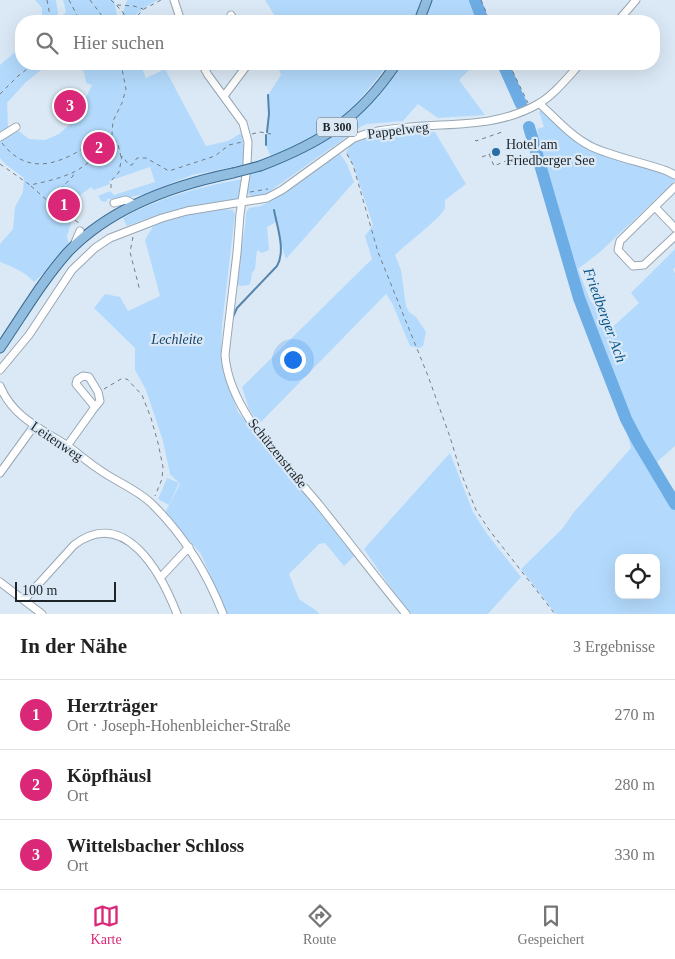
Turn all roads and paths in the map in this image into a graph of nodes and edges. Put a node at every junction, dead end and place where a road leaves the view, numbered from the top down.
1 (47, 0) edge
2 (69, 0) edge
3 (90, 0) edge
4 (111, 0) edge
5 (160, 0) edge
6 (174, 0) edge
7 (427, 0) edge
8 (480, 0) edge
9 (633, 1) edge
10 (117, 5) junction
11 (144, 9) junction
12 (51, 15) edge
13 (76, 15) edge
14 (101, 15) edge
15 (124, 15) edge
16 (138, 15) edge
17 (180, 15) edge
18 (422, 15) edge
19 (487, 15) edge
20 (622, 15) edge
21 (26, 70) edge
22 (122, 70) edge
23 (205, 70) edge
24 (244, 70) edge
25 (392, 70) edge
26 (512, 70) edge
27 (571, 70) edge
28 (0, 94) edge
29 (224, 96) junction
30 (540, 104) junction
31 (530, 108) junction
32 (14, 128) dead end
33 (502, 132) dead end
34 (271, 134) dead end
35 (112, 137) junction
36 (247, 138) junction
37 (0, 139) edge
38 (475, 140) dead end
39 (116, 142) junction
40 (343, 146) junction
41 (492, 153) dead end
42 (489, 154) junction
43 (482, 157) dead end
44 (121, 158) junction
45 (508, 162) dead end
46 (0, 164) edge
47 (247, 164) dead end
48 (73, 172) junction
49 (246, 174) dead end
50 (675, 175) edge
51 (30, 185) junction
52 (675, 187) edge
53 (111, 188) dead end
54 (270, 189) dead end
55 (244, 192) junction
56 (49, 202) junction
57 (242, 202) junction
58 (114, 203) dead end
59 (136, 204) junction
60 (655, 207) junction
61 (145, 224) junction
62 (81, 228) joint
63 (675, 228) edge
64 (675, 236) edge
65 (74, 247) junction
66 (140, 292) dead end
67 (0, 348) edge
68 (0, 370) edge
69 (0, 386) edge
70 (98, 392) junction
71 (6, 397) junction
72 (0, 404) edge
73 (95, 407) junction
74 (34, 426) junction
75 (67, 446) junction
76 (0, 473) edge
77 (150, 503) junction
78 (189, 547) junction
79 (160, 578) junction
80 (0, 582) edge
81 (25, 600) junction
82 (42, 614) edge
83 (177, 614) edge
84 (223, 614) edge
85 (406, 614) edge
86 (555, 614) edge

1 - 12 path
2 - 13 path
3 - 14 path
4 - 10 path
5 - 11 path
6 - 17 street
7 - 18 main road
8 - 19 path
9 - 20 street
10 - 11 path
10 - 15 path
11 - 16 path
21 - 28 path
22 - 35 path
23 - 29 street
24 - 29 street
25 - 59 main road, B 300, bridge
26 - 31 path
27 - 30 street, Pappelweg
29 - 36 street
30 - 31 street, Pappelweg
30 - 50 street
31 - 40 street, Pappelweg
32 - 37 street
33 - 38 path
34 - 36 path
35 - 37 path
35 - 39 path
36 - 44 path
36 - 47 street
39 - 44 path
39 - 48 path
40 - 57 street, Pappelweg
40 - 86 path
41 - 42 path
42 - 43 path
42 - 45 path
44 - 53 path
46 - 51 path
48 - 51 path
48 - 56 path
49 - 55 street, Schützenstraße
51 - 56 path
52 - 60 street
54 - 55 path
55 - 57 street, Schützenstraße
56 - 62 path
57 - 61 street, Pappelweg
57 - 85 street, Schützenstraße
58 - 59 street
59 - 65 main road, B 300
60 - 63 street
60 - 64 street
61 - 66 path
61 - 68 street, Pappelweg
62 - 65 street
65 - 67 main road, B 300
69 - 71 street, Leitenweg
70 - 73 street
70 - 73 street
70 - 77 path
71 - 72 street
71 - 74 street, Leitenweg
73 - 75 street
74 - 75 street, Leitenweg
74 - 76 street
75 - 77 street, Leitenweg
77 - 78 street, Leitenweg
78 - 79 street
78 - 84 street, Leitenweg
79 - 81 street
79 - 83 street
80 - 81 street
81 - 82 street

